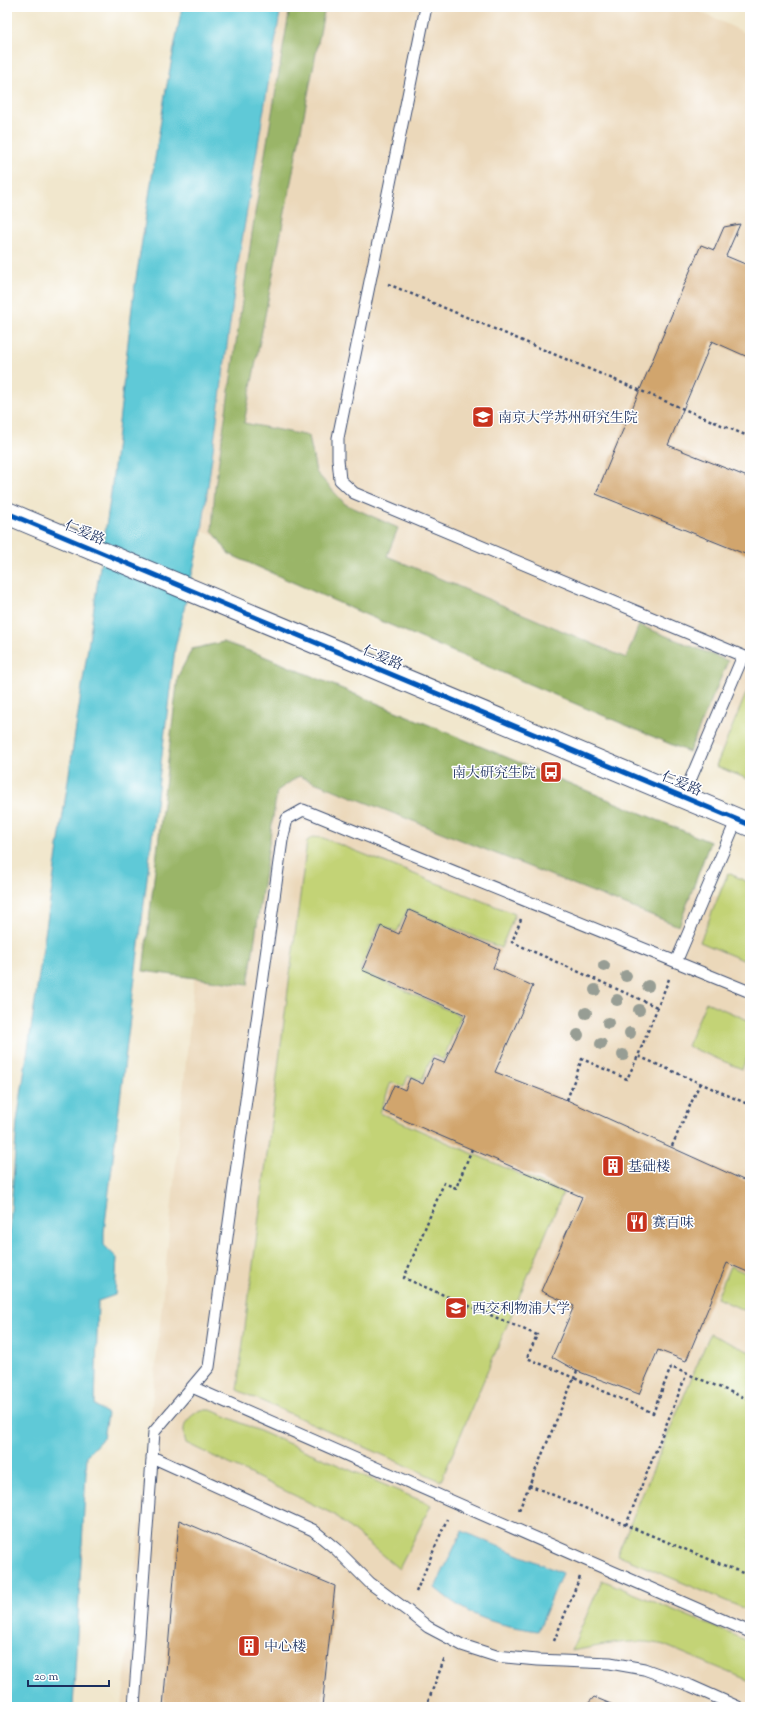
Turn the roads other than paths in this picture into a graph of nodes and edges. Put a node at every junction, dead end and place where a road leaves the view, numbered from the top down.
1 (426, 7) edge
2 (16, 516) edge
3 (747, 658) edge
4 (683, 797) junction
5 (744, 822) edge
6 (676, 962) junction
7 (750, 992) edge
8 (192, 1387) junction
9 (152, 1457) junction
10 (750, 1632) edge
11 (134, 1707) edge
12 (738, 1707) edge

1 - 3 lane
2 - 4 main road, 仁爱路
3 - 4 lane
4 - 5 main road, 仁爱路
5 - 6 lane
6 - 7 lane
6 - 8 lane
8 - 9 lane
8 - 10 lane
9 - 11 lane
9 - 12 lane

